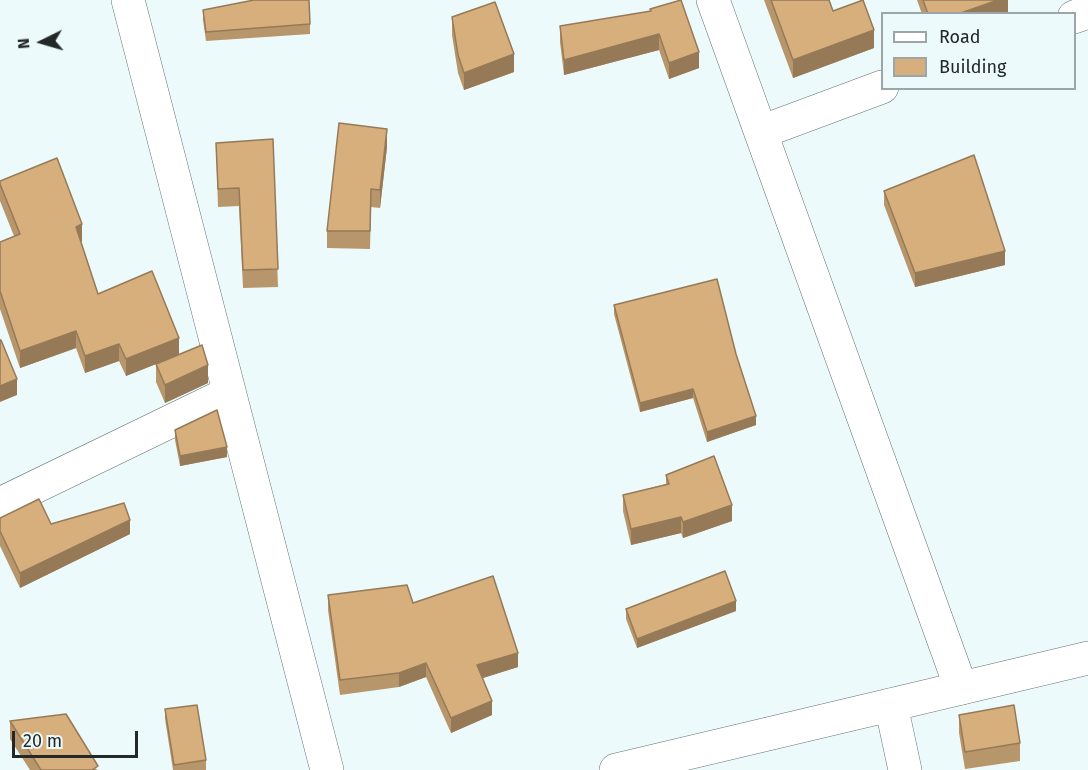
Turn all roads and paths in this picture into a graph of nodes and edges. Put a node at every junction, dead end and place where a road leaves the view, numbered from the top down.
1 (128, 0) edge
2 (713, 0) edge
3 (881, 87) edge
4 (761, 132) junction
5 (229, 393) junction
6 (0, 504) edge
7 (1088, 658) edge
8 (961, 688) junction
9 (891, 705) junction
10 (327, 770) edge
11 (616, 770) edge
12 (905, 770) edge

1 - 5 street
2 - 4 street
3 - 4 street
4 - 8 street
5 - 6 street
5 - 10 street
7 - 8 street
8 - 9 street
9 - 11 street
9 - 12 street

